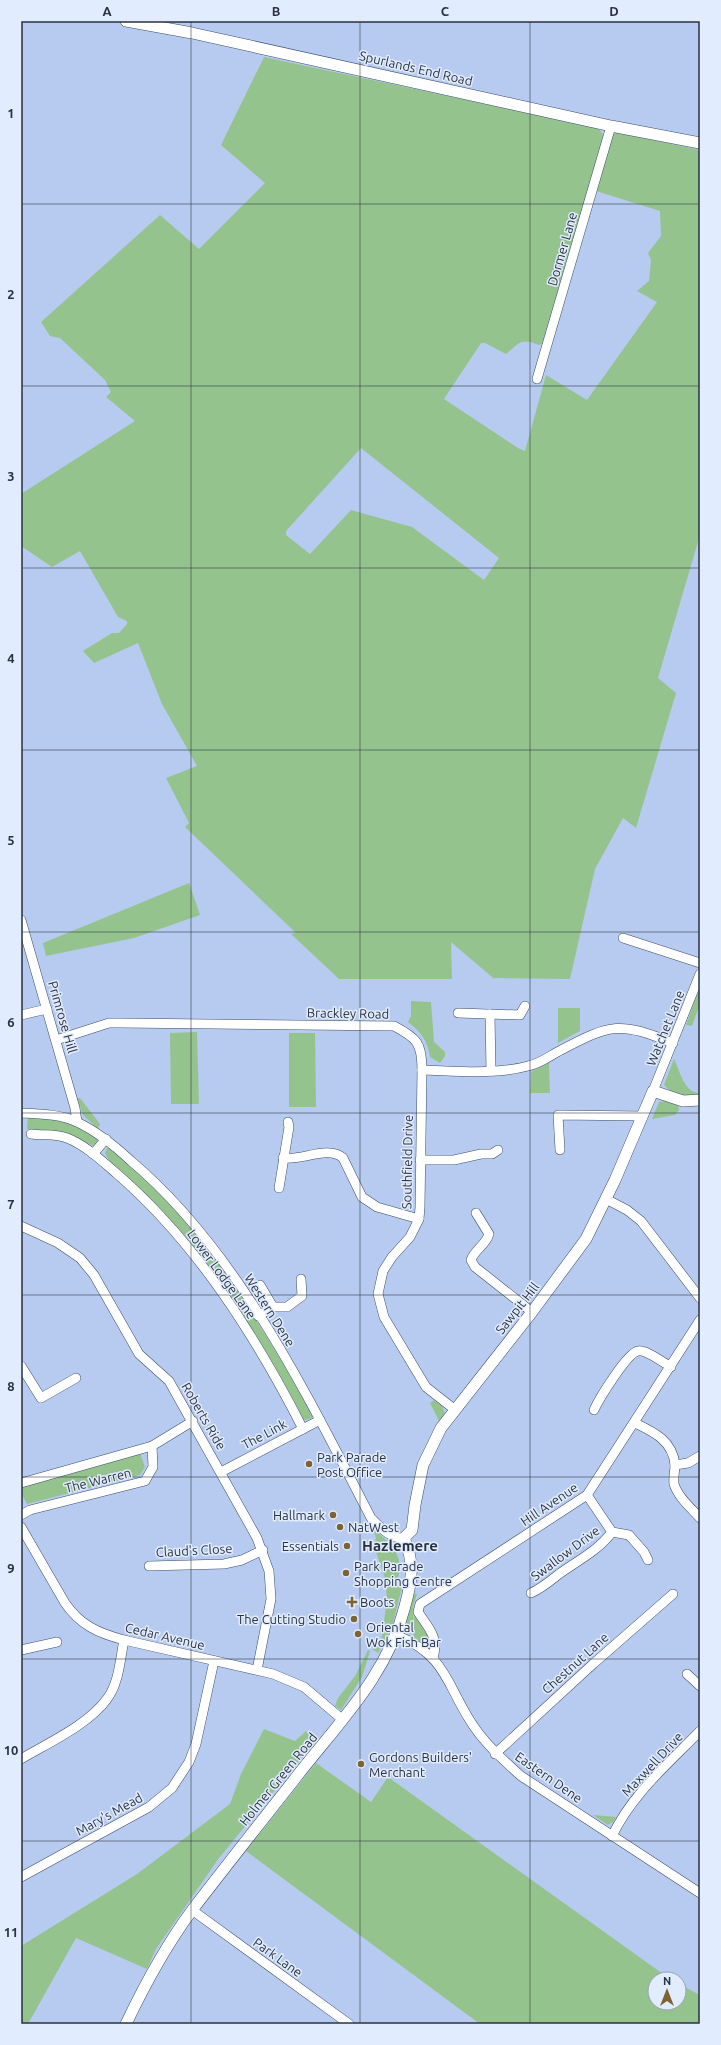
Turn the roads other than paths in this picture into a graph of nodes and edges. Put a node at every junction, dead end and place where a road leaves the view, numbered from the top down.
1 (126, 21) edge
2 (611, 126) junction
3 (700, 144) edge
4 (537, 379) dead end
5 (21, 920) edge
6 (623, 938) dead end
7 (700, 963) edge
8 (700, 974) edge
9 (525, 1006) dead end
10 (47, 1009) junction
11 (458, 1013) dead end
12 (490, 1014) junction
13 (21, 1015) edge
14 (56, 1040) junction
15 (673, 1043) junction
16 (422, 1070) junction
17 (491, 1071) junction
18 (653, 1091) junction
19 (700, 1100) edge
20 (21, 1113) edge
21 (644, 1116) junction
22 (77, 1122) junction
23 (288, 1122) dead end
24 (31, 1134) dead end
25 (106, 1139) junction
26 (498, 1150) dead end
27 (560, 1150) dead end
28 (94, 1154) junction
29 (284, 1158) junction
30 (420, 1160) junction
31 (279, 1188) dead end
32 (606, 1199) junction
33 (476, 1213) dead end
34 (418, 1219) junction
35 (21, 1226) edge
36 (301, 1279) dead end
37 (260, 1285) dead end
38 (700, 1298) edge
39 (273, 1307) junction
40 (532, 1312) junction
41 (258, 1316) junction
42 (700, 1320) edge
43 (21, 1366) edge
44 (671, 1367) junction
45 (76, 1378) dead end
46 (454, 1409) junction
47 (594, 1410) dead end
48 (320, 1420) junction
49 (193, 1421) junction
50 (635, 1423) junction
51 (303, 1428) junction
52 (152, 1446) junction
53 (700, 1456) edge
54 (675, 1465) junction
55 (221, 1472) junction
56 (21, 1483) edge
57 (587, 1495) junction
58 (21, 1514) edge
59 (700, 1518) edge
60 (21, 1527) edge
61 (612, 1532) junction
62 (404, 1538) junction
63 (263, 1550) junction
64 (648, 1560) dead end
65 (149, 1566) dead end
66 (532, 1594) dead end
67 (673, 1594) dead end
68 (397, 1635) junction
69 (124, 1640) junction
70 (56, 1642) dead end
71 (21, 1650) edge
72 (433, 1658) junction
73 (214, 1661) junction
74 (257, 1670) junction
75 (687, 1674) dead end
76 (700, 1686) edge
77 (343, 1720) junction
78 (700, 1731) edge
79 (495, 1754) junction
80 (21, 1759) edge
81 (612, 1836) junction
82 (21, 1877) edge
83 (700, 1893) edge
84 (192, 1910) junction
85 (126, 2024) edge
86 (349, 2024) edge

1 - 2 street, Spurlands End Road
2 - 3 street, Spurlands End Road
2 - 4 street, Dormer Lane
5 - 10 street, Primrose Hill
6 - 7 street
8 - 15 street, Watchet Lane
9 - 12 street
10 - 13 street
10 - 14 street, Primrose Hill
11 - 12 street
12 - 17 street
14 - 16 street, Brackley Road
14 - 22 street, Primrose Hill
15 - 17 street
15 - 18 street, Watchet Lane
16 - 17 street
16 - 30 street, Southfield Drive
18 - 19 street
18 - 21 street, Sawpit Hill
20 - 22 street, Western Dene
21 - 27 street
21 - 32 street, Sawpit Hill
22 - 25 street, Western Dene
23 - 29 street
24 - 28 street, Lower Lodge Lane
25 - 28 street
25 - 41 street, Western Dene
26 - 30 street
28 - 51 street, Lower Lodge Lane
29 - 31 street
29 - 34 street
30 - 34 street, Southfield Drive
32 - 38 street
32 - 40 street, Sawpit Hill
33 - 40 street
34 - 46 street, Southfield Drive
35 - 49 street, Roberts Ride
36 - 39 street
37 - 39 street
39 - 41 street
40 - 46 street, Sawpit Hill
41 - 48 street, Western Dene
42 - 44 street, Hill Avenue
43 - 45 street
44 - 47 street
44 - 50 street, Hill Avenue
46 - 62 street, Sawpit Hill
48 - 51 street, The Link
48 - 62 street, Western Dene
49 - 52 street, The Warren
49 - 55 street, Roberts Ride
50 - 54 street
50 - 57 street, Hill Avenue
51 - 55 street, The Link
52 - 56 street, The Warren
52 - 58 street, The Warren
53 - 54 street
54 - 59 street
55 - 63 street, Roberts Ride
57 - 61 street, Swallow Drive
57 - 72 street, Hill Avenue
60 - 69 street, Cedar Avenue
61 - 64 street, Swallow Drive
61 - 66 street, Swallow Drive
62 - 68 street, Holmer Green Road
63 - 65 street, Claud's Close
63 - 74 street, Roberts Ride
67 - 79 street, Chestnut Lane
68 - 72 street, Eastern Dene
68 - 77 street, Holmer Green Road
69 - 73 street, Cedar Avenue
69 - 80 street
70 - 71 street
72 - 79 street, Eastern Dene
73 - 74 street, Cedar Avenue
73 - 82 street, Mary's Mead
74 - 77 street, Cedar Avenue
75 - 76 street
77 - 84 street, Holmer Green Road
78 - 81 street, Maxwell Drive
79 - 81 street, Eastern Dene
81 - 83 street, Eastern Dene
84 - 85 street, Holmer Green Road
84 - 86 street, Park Lane

